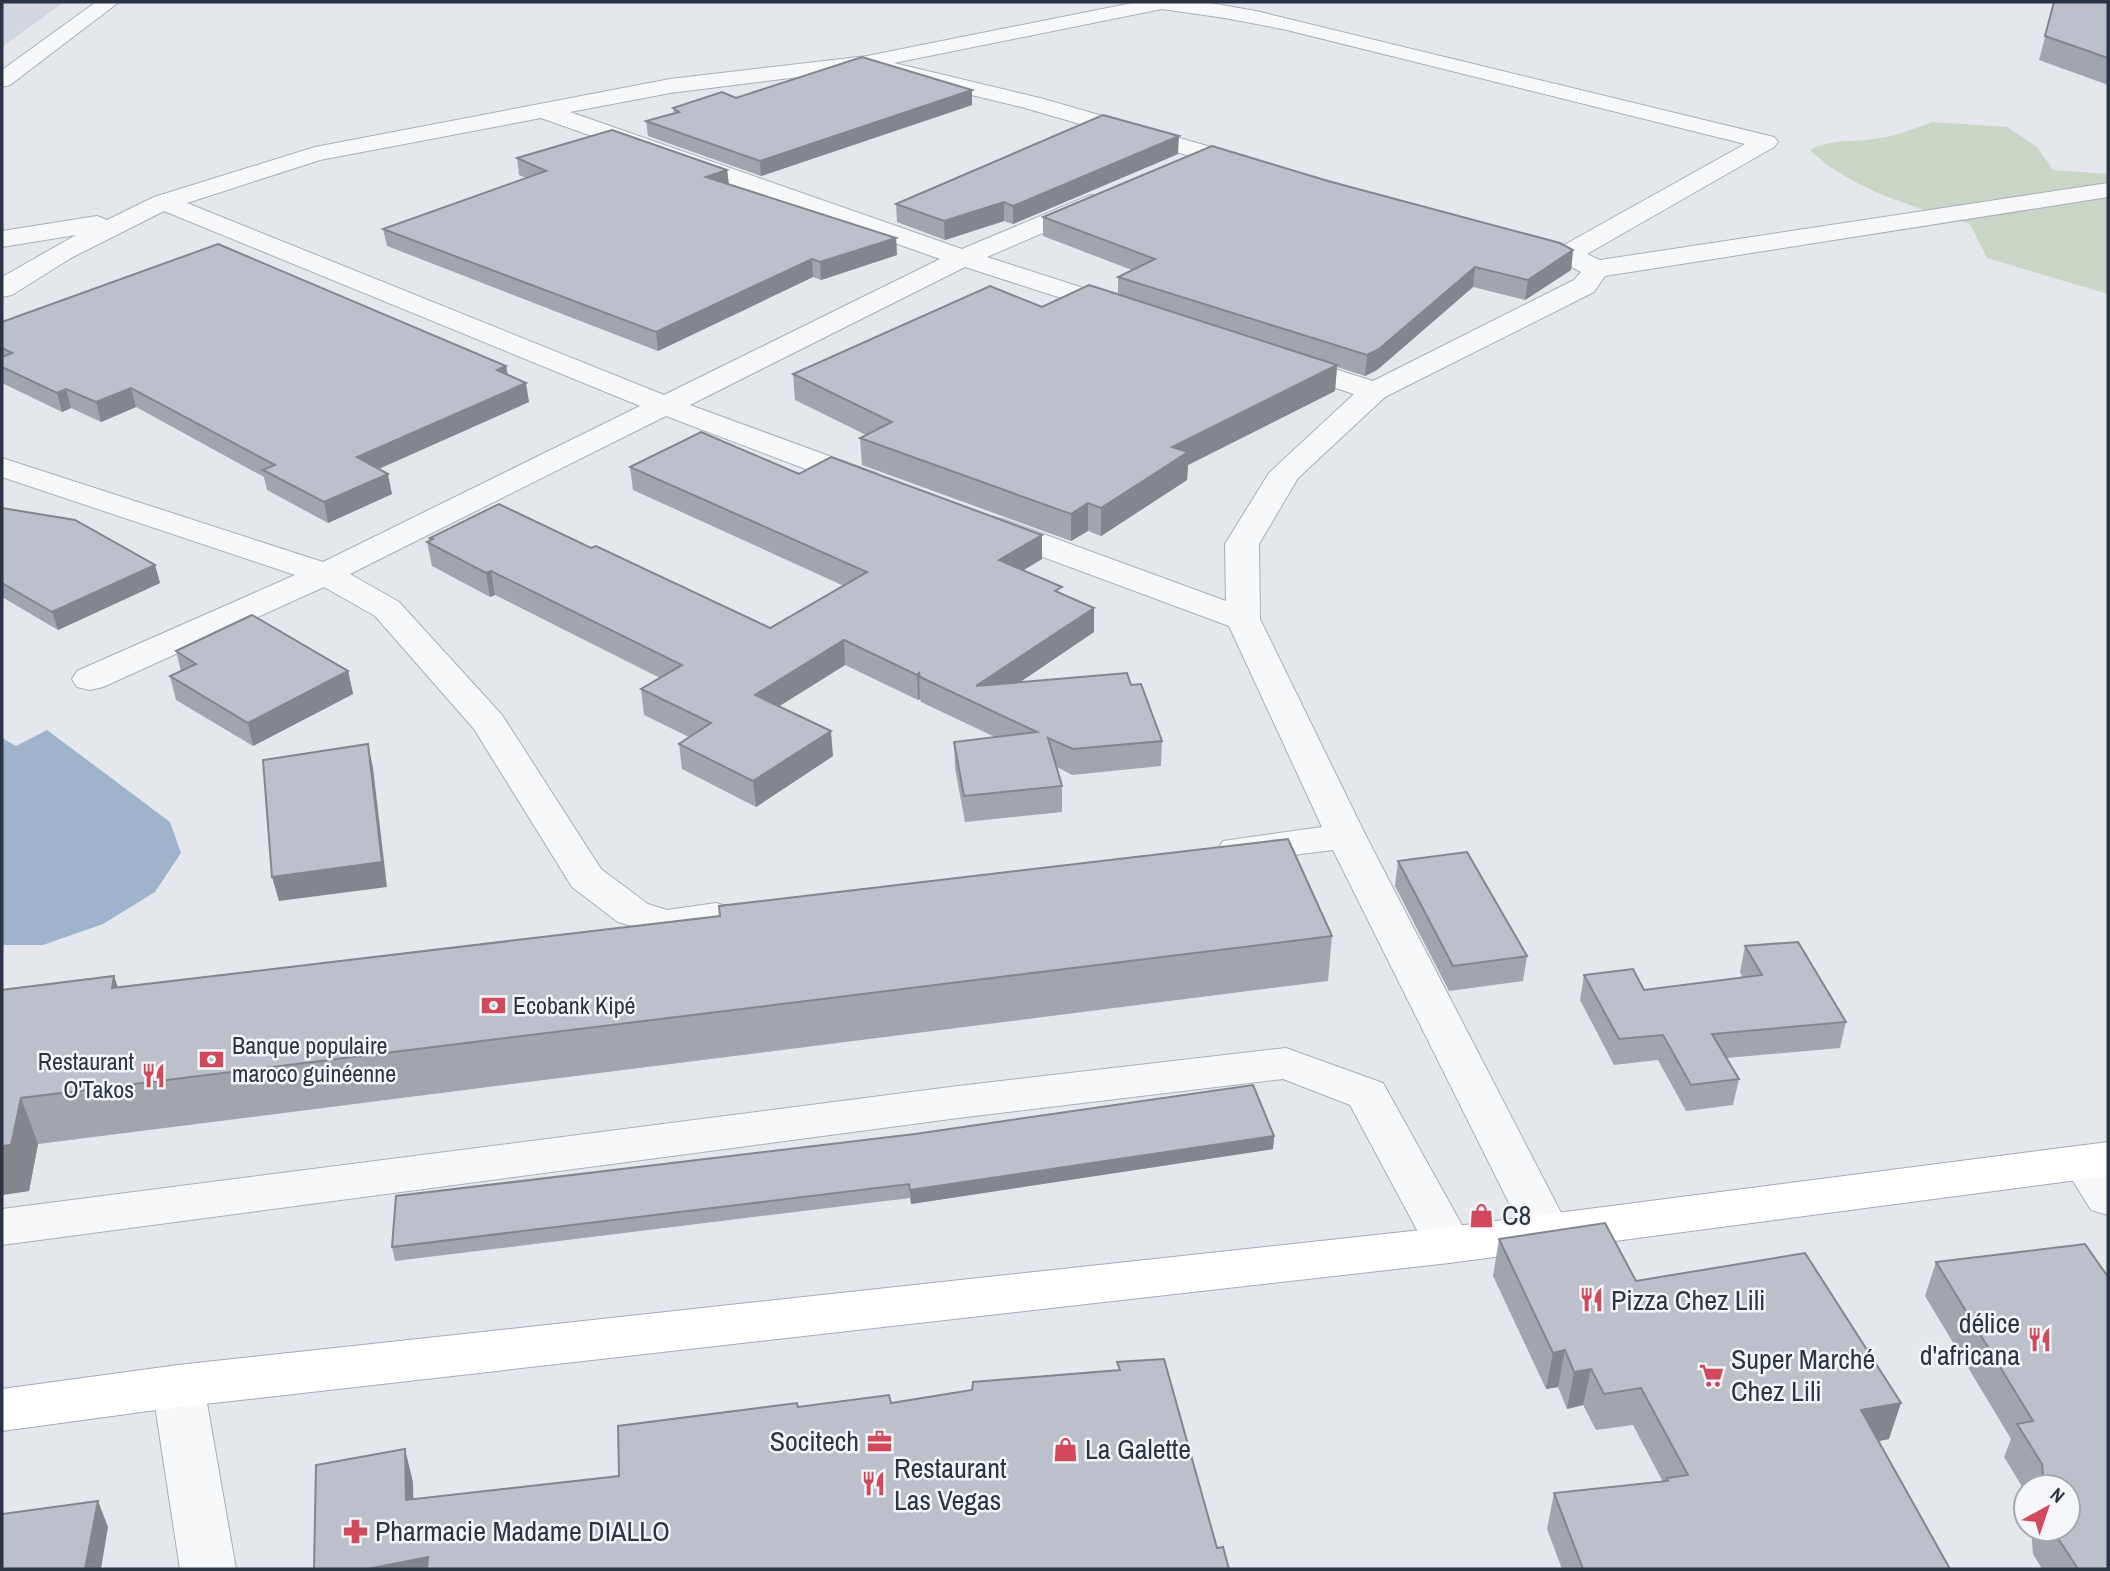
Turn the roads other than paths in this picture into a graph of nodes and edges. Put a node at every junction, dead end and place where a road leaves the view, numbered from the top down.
1 (109, 2) edge
2 (863, 62) junction
3 (2, 80) edge
4 (542, 110) junction
5 (1207, 154) junction
6 (1168, 170) edge
7 (1273, 172) edge
8 (2108, 190) edge
9 (1117, 192) edge
10 (163, 202) junction
11 (126, 220) junction
12 (1501, 235) edge
13 (2, 239) edge
14 (1567, 254) junction
15 (963, 258) junction
16 (1596, 269) junction
17 (2, 289) edge
18 (1149, 318) edge
19 (1269, 357) edge
20 (1375, 391) junction
21 (666, 406) junction
22 (2, 467) edge
23 (889, 489) edge
24 (968, 517) edge
25 (325, 574) junction
26 (1243, 619) junction
27 (90, 679) dead end
28 (1346, 836) junction
29 (1207, 854) edge
30 (749, 912) edge
31 (2101, 1173) edge
32 (2, 1227) edge
33 (1547, 1233) junction
34 (1449, 1245) junction
35 (178, 1386) junction
36 (2, 1410) edge
37 (208, 1569) edge

1 - 3 street
2 - 4 street
2 - 5 street
2 - 14 street
4 - 10 street
4 - 15 street
5 - 6 street
5 - 7 street
8 - 16 street
9 - 15 street
10 - 11 street
10 - 21 street
11 - 13 street
11 - 17 street
12 - 14 street
14 - 16 street
15 - 18 street
15 - 21 street
16 - 20 street
19 - 20 street
20 - 26 street
21 - 23 street
21 - 25 street
22 - 25 street
24 - 26 street
25 - 27 street
25 - 30 street
26 - 28 street
28 - 29 street
28 - 33 street
31 - 33 main road
32 - 34 street
33 - 34 main road
34 - 35 main road
35 - 36 main road
35 - 37 street

